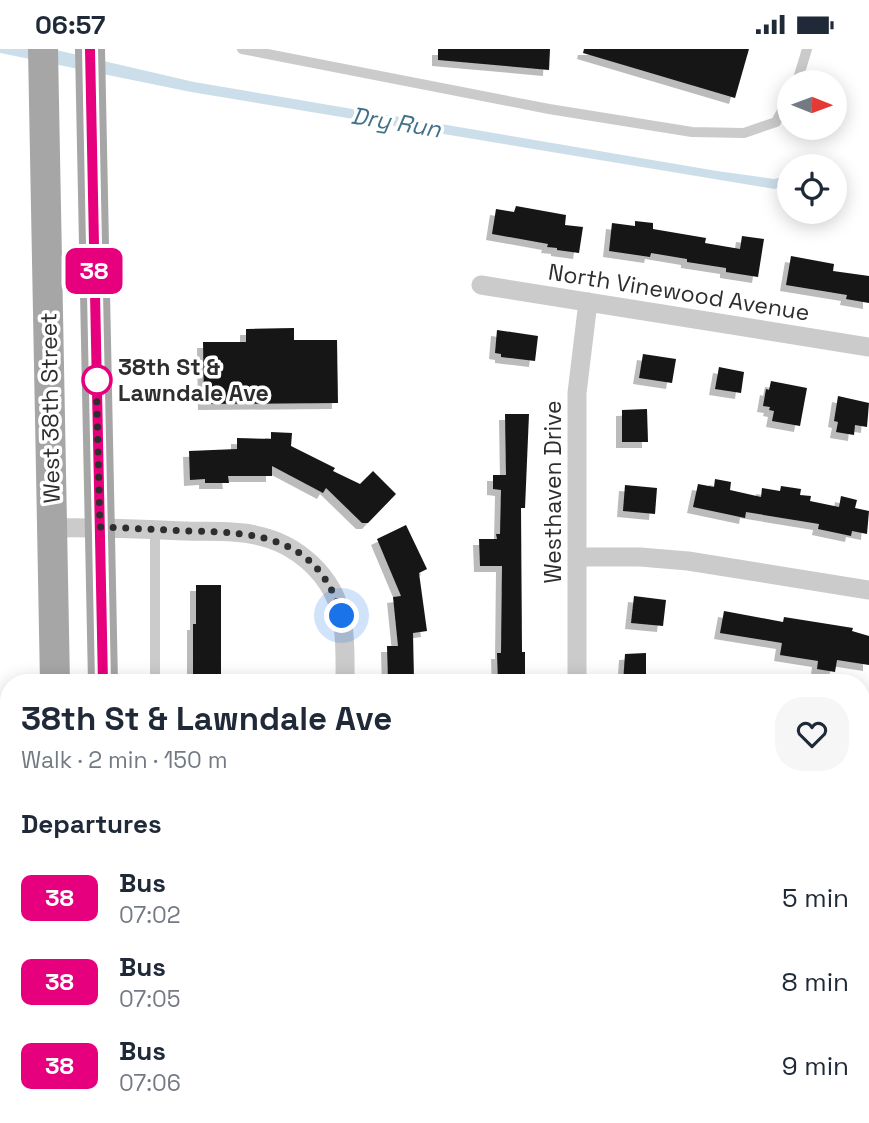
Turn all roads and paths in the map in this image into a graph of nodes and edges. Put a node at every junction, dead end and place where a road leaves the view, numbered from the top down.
1 (43, 49) edge
2 (90, 49) edge
3 (242, 49) edge
4 (807, 49) edge
5 (281, 53) edge
6 (801, 70) edge
7 (777, 120) edge
8 (481, 285) dead end
9 (589, 302) junction
10 (869, 347) edge
11 (100, 527) junction
12 (52, 528) junction
13 (155, 530) junction
14 (578, 557) junction
15 (869, 590) edge
16 (55, 674) edge
17 (103, 674) edge
18 (155, 674) edge
19 (345, 674) edge
20 (577, 674) edge

1 - 12 main road, West 38th Street
2 - 11 main road, West 38th Street
3 - 5 lane
4 - 6 lane
5 - 7 lane
8 - 9 street, North Vinewood Avenue
9 - 10 street, North Vinewood Avenue
9 - 14 street, Westhaven Drive
11 - 12 street
11 - 13 street
11 - 17 main road, West 38th Street
12 - 16 main road, West 38th Street
13 - 18 lane
13 - 19 street
14 - 15 street
14 - 20 street, Westhaven Drive

